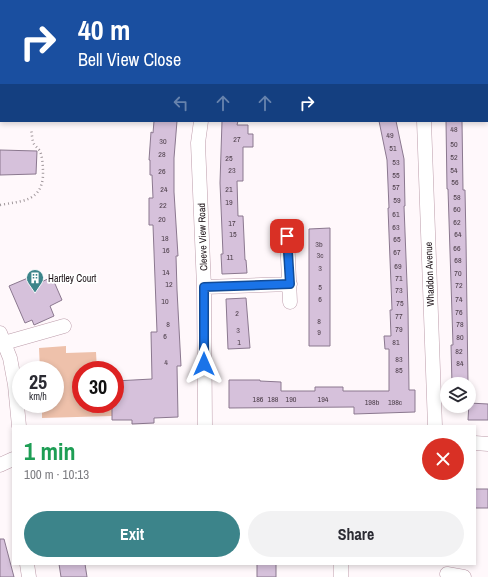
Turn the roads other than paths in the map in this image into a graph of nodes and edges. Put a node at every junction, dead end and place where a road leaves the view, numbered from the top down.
1 (200, 122) edge
2 (424, 122) edge
3 (287, 236) dead end
4 (290, 284) junction
5 (204, 287) junction
6 (290, 302) dead end
7 (64, 326) dead end
8 (2, 338) edge
9 (19, 425) edge
10 (204, 425) edge
11 (435, 425) edge
12 (476, 443) edge
13 (488, 444) edge
14 (27, 565) edge
15 (341, 565) edge
16 (447, 574) dead end
17 (29, 577) edge
18 (340, 577) edge
19 (464, 577) edge

1 - 5 street, Cleeve View Road
2 - 11 street, Whaddon Avenue
3 - 4 street
4 - 5 street
4 - 6 street
5 - 10 street, Cleeve View Road
7 - 8 street
8 - 9 street
12 - 13 street
14 - 17 street
15 - 18 street
16 - 19 street

